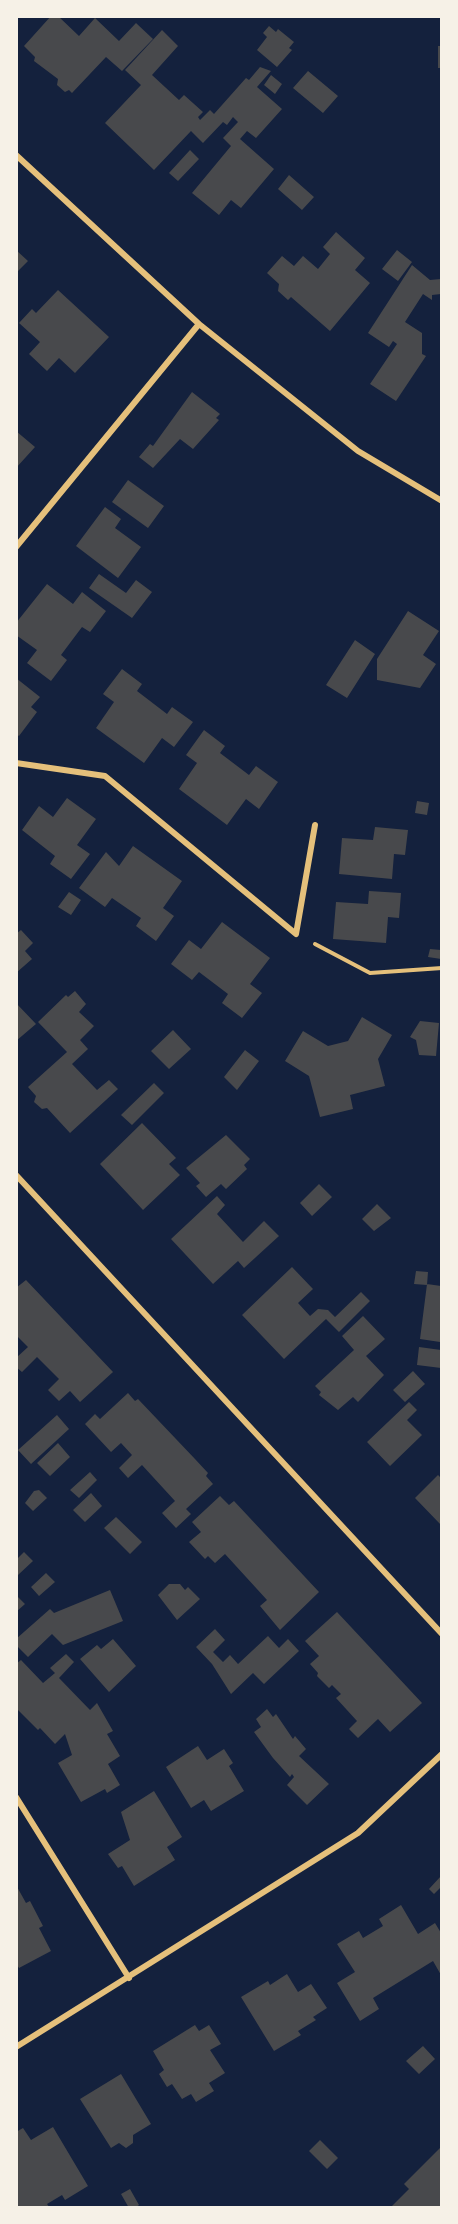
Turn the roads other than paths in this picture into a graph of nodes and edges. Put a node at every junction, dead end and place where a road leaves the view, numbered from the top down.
1 (16, 155) edge
2 (200, 324) junction
3 (441, 501) edge
4 (16, 547) edge
5 (16, 763) edge
6 (315, 825) dead end
7 (16, 1175) edge
8 (441, 1634) edge
9 (441, 1754) edge
10 (16, 1797) edge
11 (129, 1978) junction
12 (16, 2047) edge

1 - 2 street
2 - 3 street
2 - 4 street
5 - 6 street
7 - 8 street
9 - 11 street
10 - 11 street
11 - 12 street

